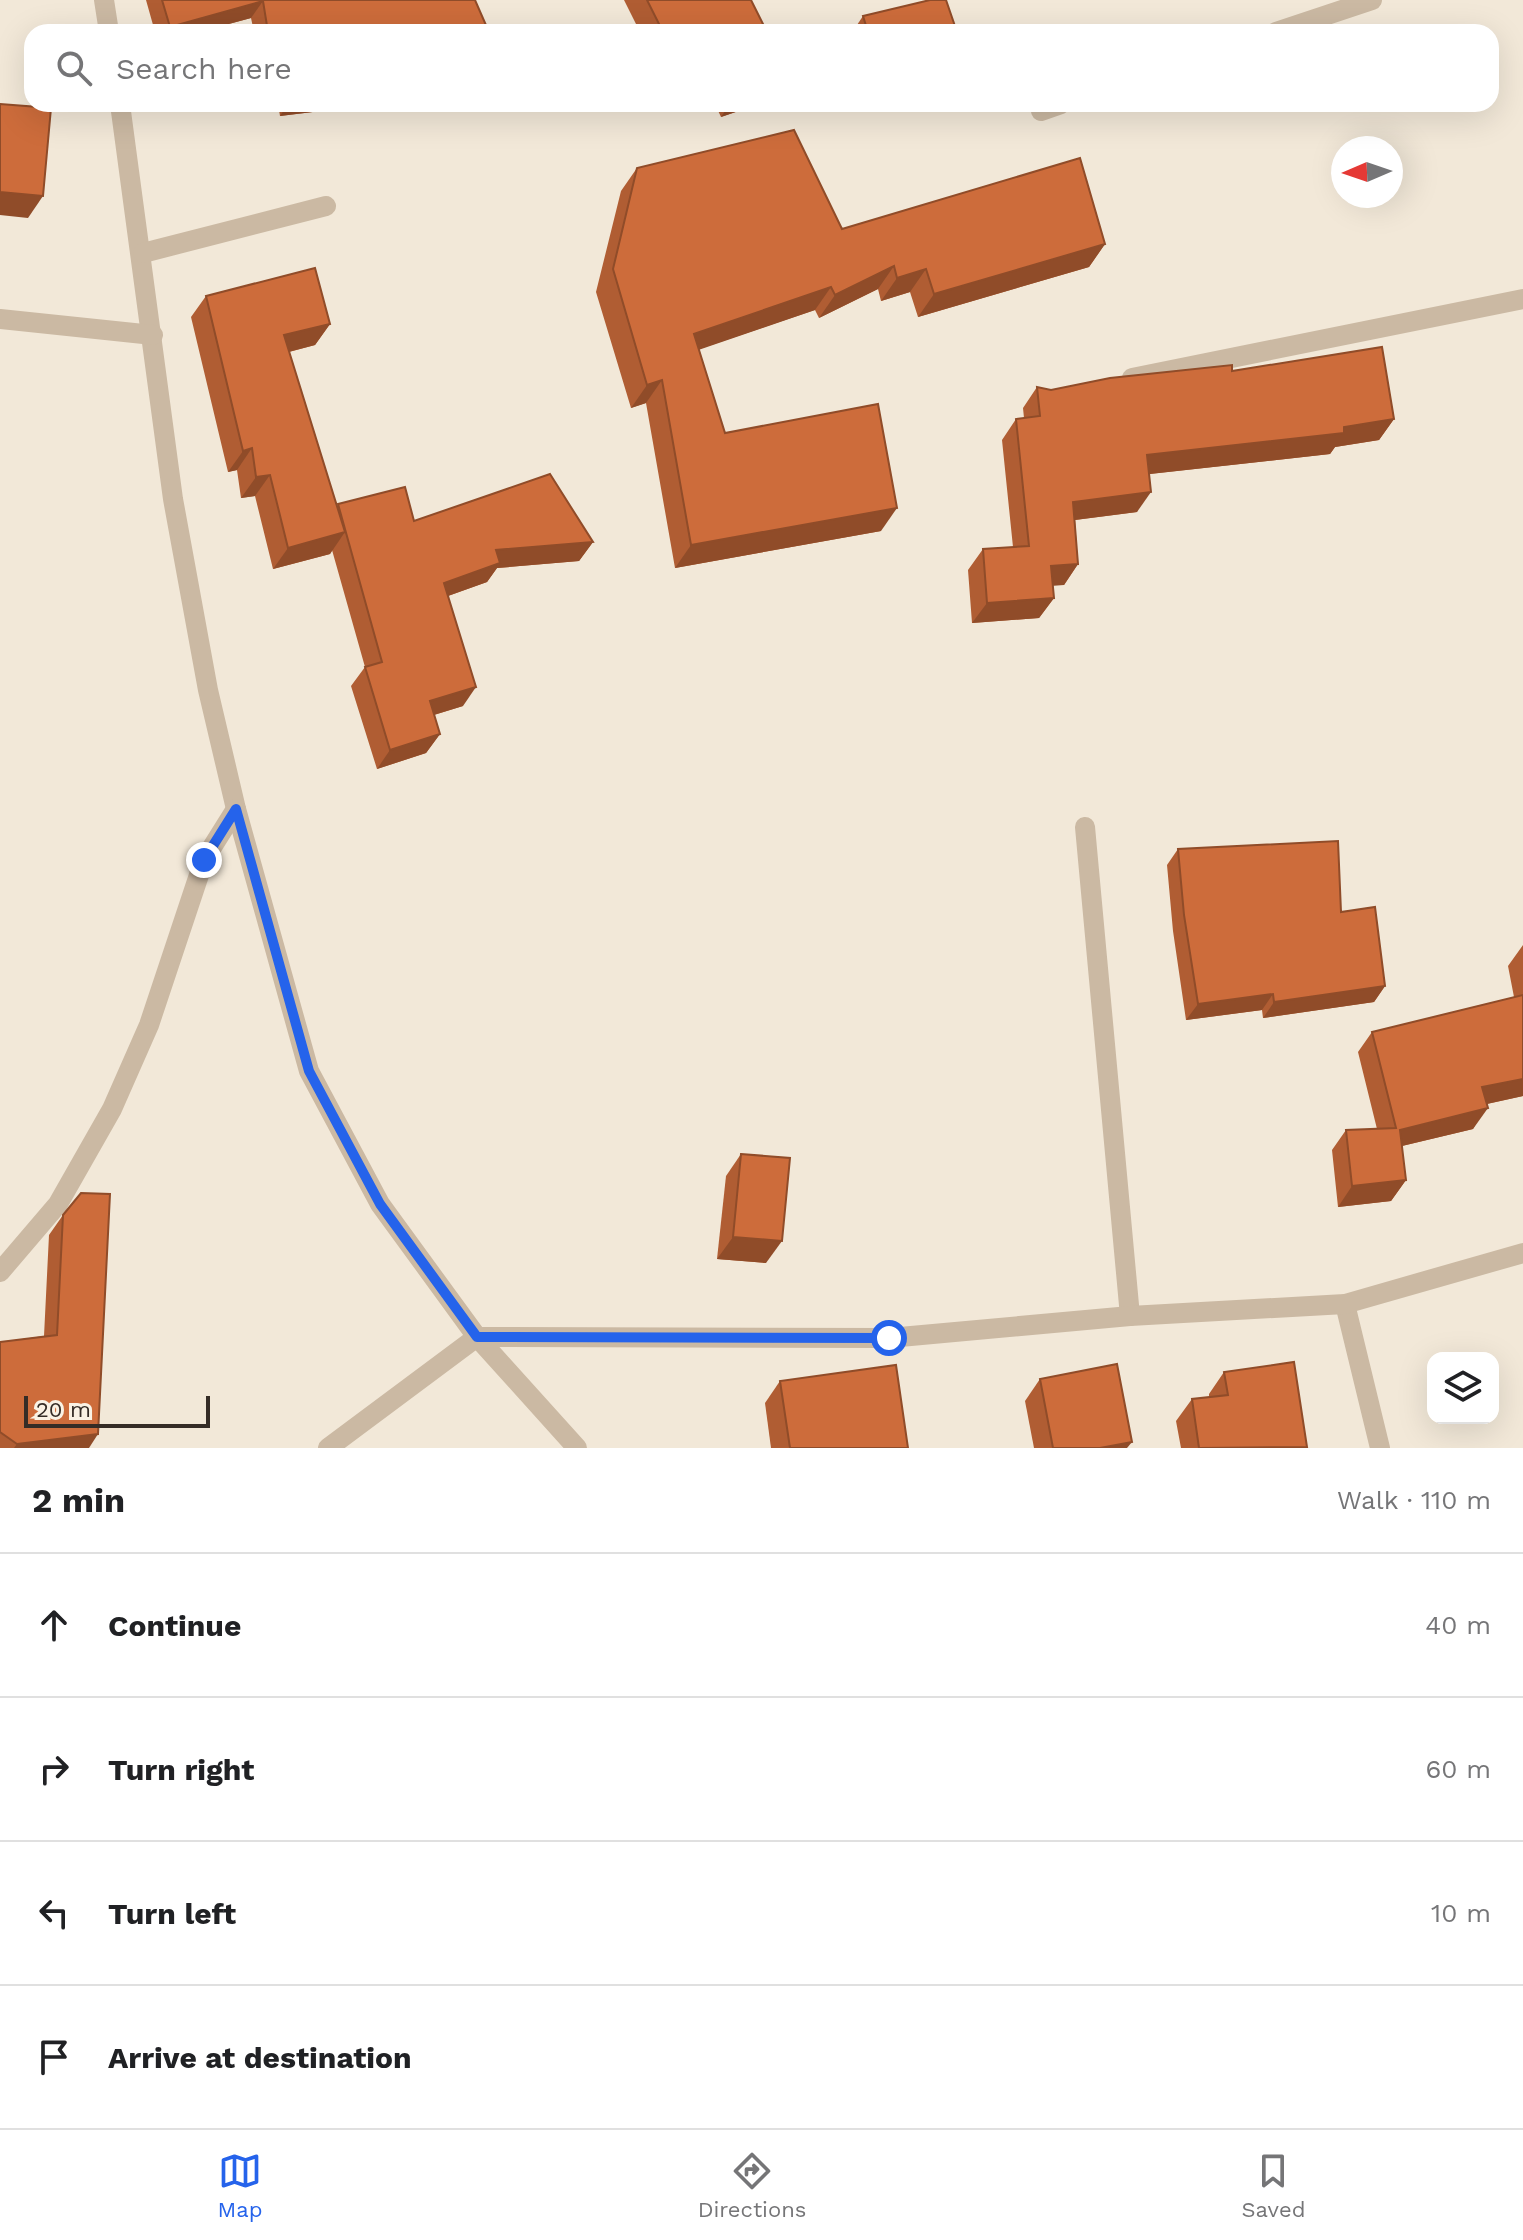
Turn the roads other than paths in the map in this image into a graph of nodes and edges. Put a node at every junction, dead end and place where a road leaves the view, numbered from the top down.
1 (104, 0) edge
2 (1372, 0) edge
3 (108, 24) edge
4 (1300, 24) edge
5 (121, 112) edge
6 (326, 206) dead end
7 (143, 253) junction
8 (1523, 299) edge
9 (0, 319) edge
10 (153, 335) junction
11 (1110, 382) edge
12 (236, 809) junction
13 (1085, 827) dead end
14 (1523, 1253) edge
15 (0, 1272) edge
16 (1345, 1304) junction
17 (1130, 1316) junction
18 (477, 1337) junction
19 (328, 1448) edge
20 (577, 1448) edge
21 (1380, 1448) edge

1 - 3 street
2 - 4 street
5 - 7 street
6 - 7 street
7 - 10 street
8 - 11 street
9 - 10 street
10 - 12 street
12 - 15 street
12 - 18 street
13 - 17 street
14 - 16 street
16 - 17 street
16 - 21 street
17 - 18 street
18 - 19 street
18 - 20 street

